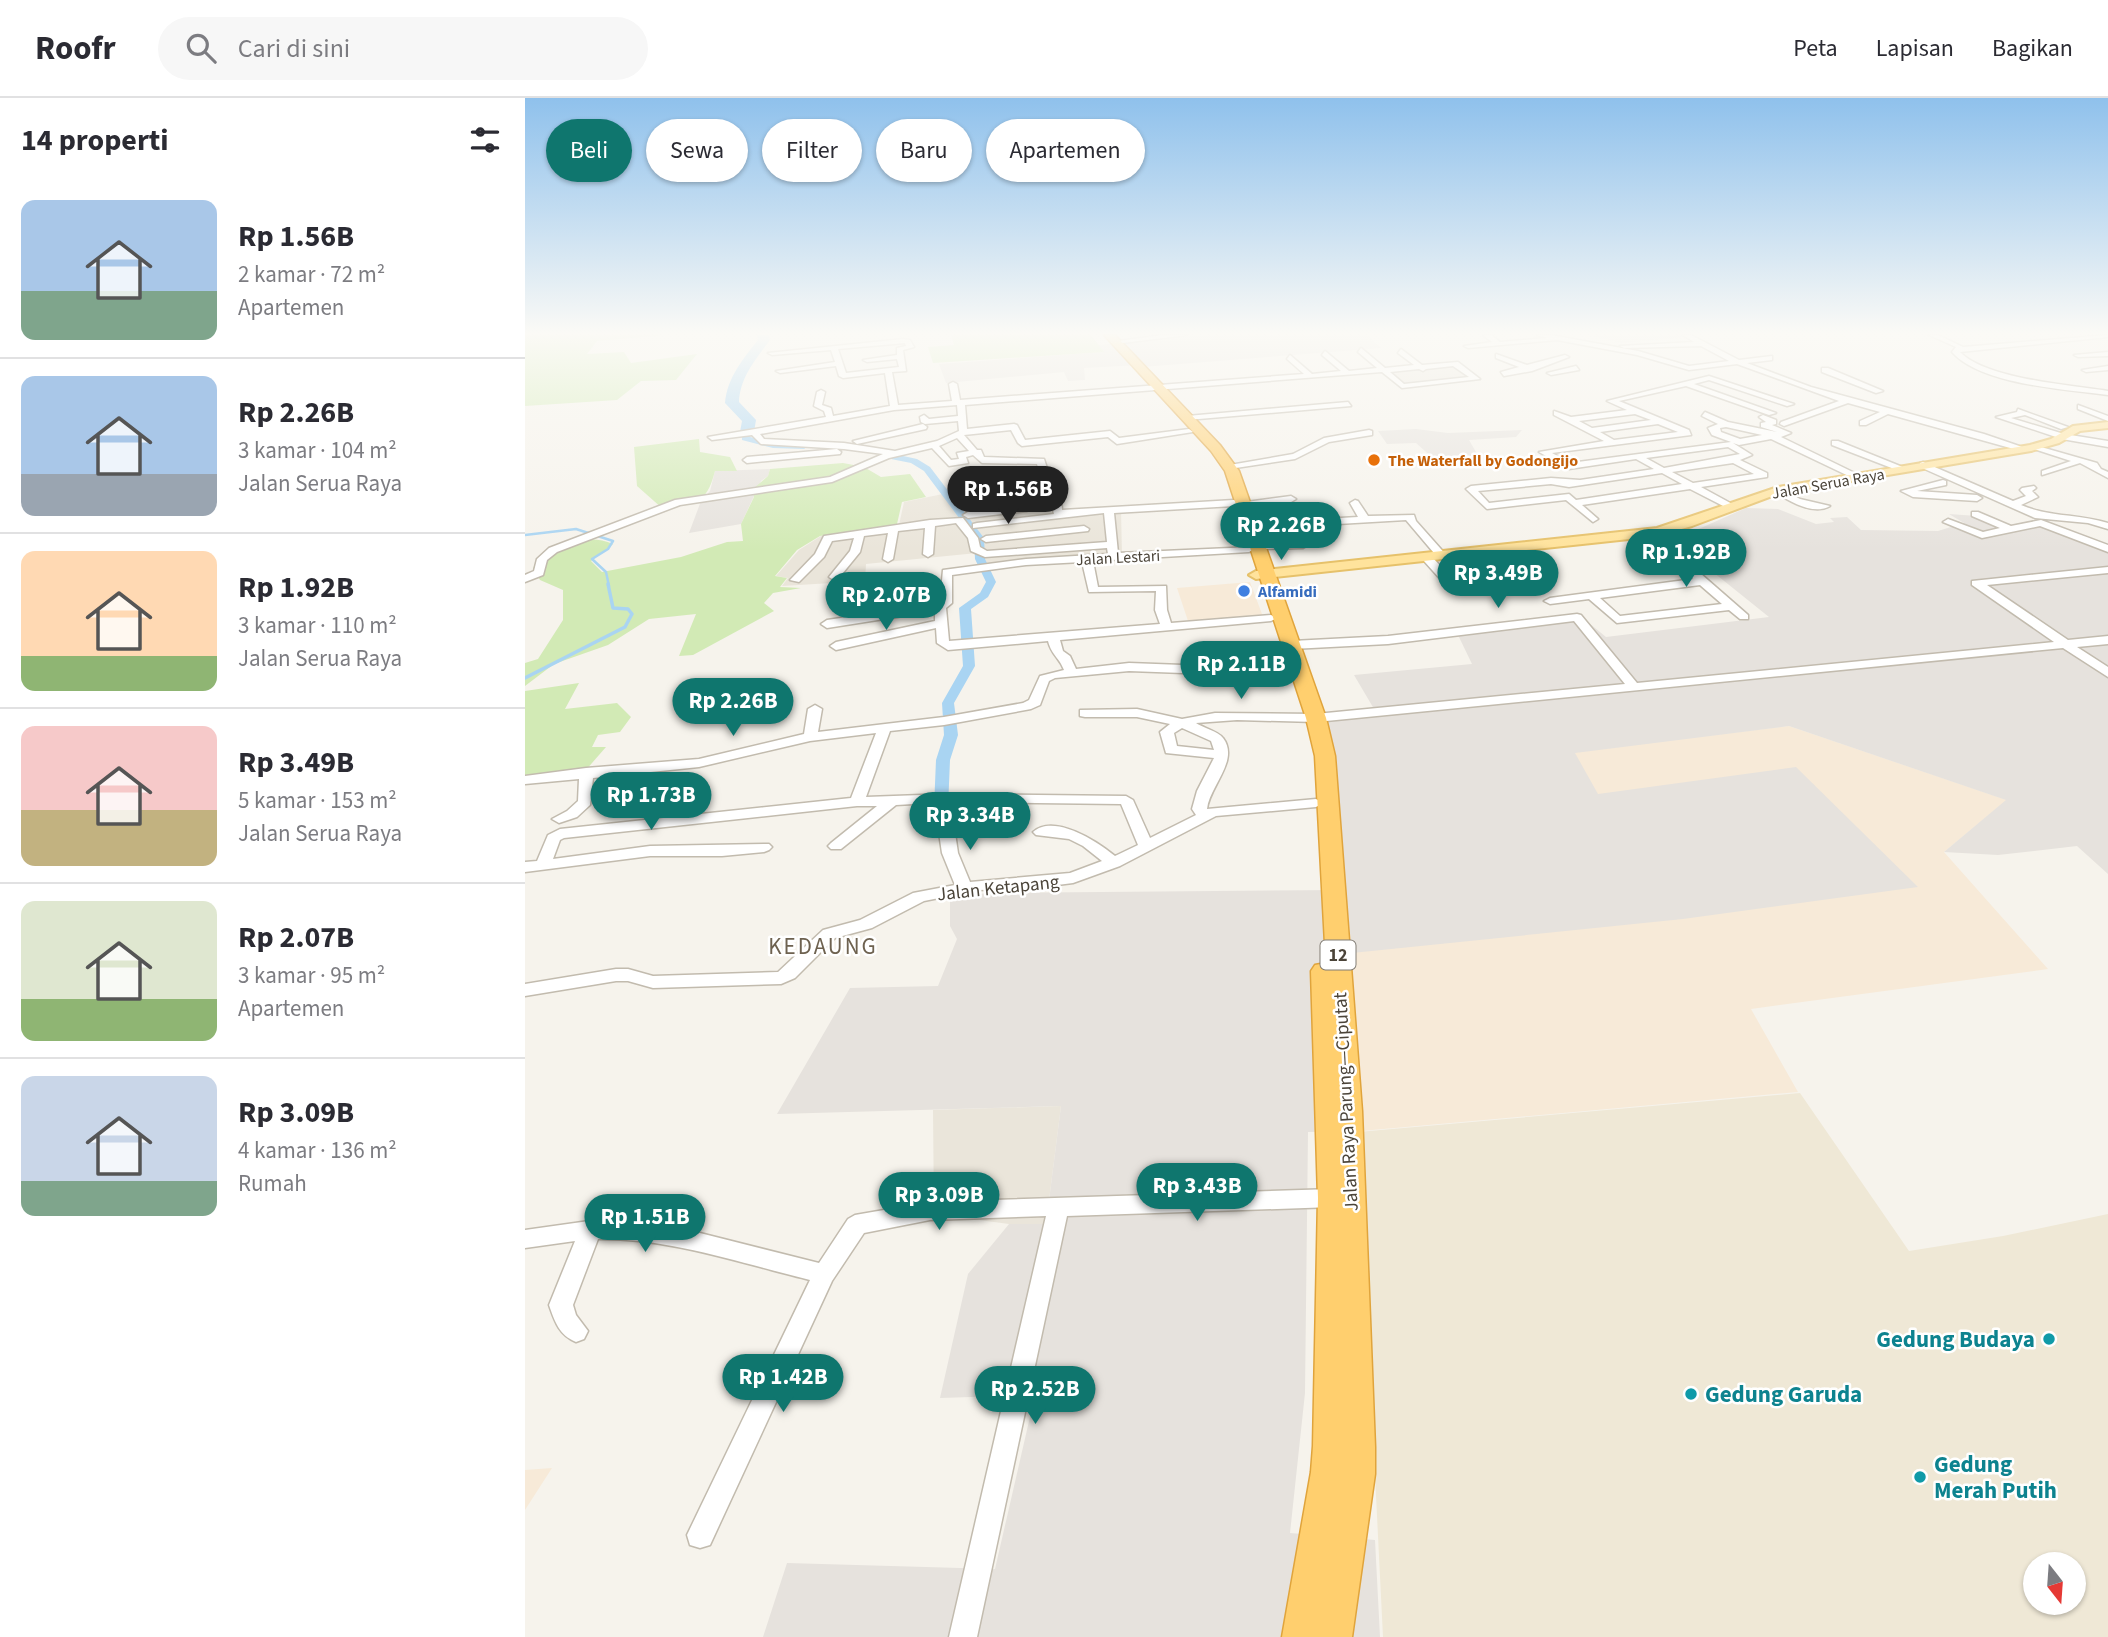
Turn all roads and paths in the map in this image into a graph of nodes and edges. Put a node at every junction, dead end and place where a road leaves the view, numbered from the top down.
1 (820, 407) edge
2 (912, 407) edge
3 (958, 407) edge
4 (1171, 407) edge
5 (1327, 407) edge
6 (1626, 407) edge
7 (1758, 407) edge
8 (1784, 407) edge
9 (1827, 407) edge
10 (1867, 407) edge
11 (2081, 407) dead end
12 (893, 408) junction
13 (1636, 412) junction
14 (1886, 412) junction
15 (1557, 413) dead end
16 (1772, 413) junction
17 (1705, 414) dead end
18 (830, 419) junction
19 (2108, 419) edge
20 (1570, 420) junction
21 (1010, 422) dead end
22 (1660, 422) junction
23 (1863, 423) dead end
24 (1726, 424) junction
25 (1784, 424) dead end
26 (1188, 425) junction
27 (2108, 425) edge
28 (961, 428) junction
29 (1591, 431) junction
30 (754, 432) junction
31 (1369, 433) dead end
32 (2068, 434) junction
33 (1357, 435) junction
34 (1769, 436) junction
35 (712, 437) dead end
36 (1327, 440) junction
37 (910, 442) dead end
38 (1613, 443) junction
39 (1835, 443) dead end
40 (848, 444) junction
41 (2108, 444) edge
42 (934, 445) junction
43 (891, 447) junction
44 (2037, 447) junction
45 (2024, 449) junction
46 (978, 452) junction
47 (2003, 453) junction
48 (1637, 457) junction
49 (747, 460) dead end
50 (1735, 460) junction
51 (2081, 460) junction
52 (2031, 462) dead end
53 (1923, 465) junction
54 (1229, 466) junction
55 (1908, 469) junction
56 (1664, 471) junction
57 (2045, 473) dead end
58 (2108, 475) edge
59 (1860, 478) junction
60 (1553, 483) junction
61 (1943, 483) junction
62 (1691, 486) junction
63 (2031, 488) dead end
64 (1778, 490) junction
65 (1147, 493) dead end
66 (1977, 498) junction
67 (1291, 499) dead end
68 (1571, 500) junction
69 (1355, 503) dead end
70 (1996, 505) dead end
71 (2013, 505) junction
72 (1825, 506) dead end
73 (1045, 507) dead end
74 (1157, 507) junction
75 (1731, 507) junction
76 (1109, 510) junction
77 (1085, 514) dead end
78 (1975, 514) dead end
79 (1364, 519) junction
80 (1593, 519) dead end
81 (2041, 520) junction
82 (1243, 522) junction
83 (1948, 522) dead end
84 (930, 523) junction
85 (977, 526) junction
86 (2108, 526) edge
87 (894, 528) junction
88 (1084, 529) dead end
89 (2010, 529) junction
90 (1657, 532) junction
91 (860, 533) junction
92 (986, 539) junction
93 (1111, 545) junction
94 (1303, 545) dead end
95 (2108, 549) edge
96 (980, 550) junction
97 (928, 554) dead end
98 (1113, 557) junction
99 (1443, 557) junction
100 (888, 559) dead end
101 (1087, 559) junction
102 (1428, 559) junction
103 (2108, 570) edge
104 (1261, 574) junction
105 (834, 577) dead end
106 (525, 579) edge
107 (795, 580) dead end
108 (1702, 581) junction
109 (1484, 586) dead end
110 (1592, 596) junction
111 (1550, 601) dead end
112 (1730, 606) junction
113 (940, 607) junction
114 (1744, 617) dead end
115 (1271, 618) junction
116 (942, 622) junction
117 (827, 624) dead end
118 (1166, 626) junction
119 (1054, 639) junction
120 (2108, 640) edge
121 (2064, 644) junction
122 (1292, 645) junction
123 (836, 646) dead end
124 (1183, 669) dead end
125 (1071, 673) junction
126 (2108, 673) edge
127 (1635, 688) junction
128 (815, 709) dead end
129 (1085, 713) dead end
130 (1308, 718) junction
131 (1184, 722) junction
132 (885, 728) junction
133 (810, 737) junction
134 (1221, 755) junction
135 (586, 772) junction
136 (525, 780) edge
137 (893, 800) junction
138 (857, 802) junction
139 (1317, 803) junction
140 (1203, 815) junction
141 (559, 819) dead end
142 (946, 826) dead end
143 (1041, 832) dead end
144 (836, 846) dead end
145 (1146, 846) junction
146 (764, 847) dead end
147 (1114, 863) junction
148 (543, 865) junction
149 (525, 867) edge
150 (964, 887) junction
151 (525, 990) edge
152 (1333, 1198) junction
153 (1059, 1205) junction
154 (590, 1231) junction
155 (525, 1239) edge
156 (824, 1274) junction
157 (576, 1331) dead end
158 (700, 1535) dead end
159 (963, 1637) edge
160 (1303, 1637) edge
161 (1331, 1637) edge

1 - 18 street
2 - 12 street
3 - 28 street
4 - 26 highway, Jalan Raya Parung—Ciputat / 12
5 - 26 street
6 - 13 street
7 - 16 street
8 - 16 street
9 - 25 street
10 - 14 street
11 - 19 street
12 - 18 street
12 - 43 street
13 - 20 street
13 - 22 street
14 - 23 street
14 - 45 street
15 - 20 street
16 - 34 street
17 - 24 street
18 - 30 street
20 - 29 street
21 - 28 street
22 - 29 street
22 - 38 street
24 - 34 street
24 - 34 street
26 - 28 street
26 - 54 highway, Jalan Raya Parung—Ciputat / 12
26 - 82 highway, Jalan Raya Parung—Ciputat / 12
27 - 32 main road, Jalan Serua Raya
28 - 42 street
28 - 43 street
28 - 46 street
29 - 38 street
30 - 35 street
30 - 40 street
31 - 33 street
32 - 32 street
32 - 41 street
32 - 44 main road, Jalan Serua Raya
33 - 36 street
33 - 36 street
34 - 59 street
36 - 54 street
37 - 43 street
38 - 48 street
38 - 48 street
39 - 55 street
40 - 43 street
40 - 43 street
42 - 43 street
42 - 46 street
43 - 49 street
43 - 106 street
44 - 45 main road, Jalan Serua Raya
44 - 51 street
45 - 47 main road, Jalan Serua Raya
46 - 76 street
47 - 52 street
47 - 53 main road, Jalan Serua Raya
48 - 50 street
48 - 56 street
50 - 56 street
50 - 62 street
51 - 57 street
51 - 58 street
53 - 55 main road, Jalan Serua Raya
53 - 71 street
54 - 82 highway, Jalan Raya Parung—Ciputat / 12
55 - 59 main road, Jalan Serua Raya
55 - 61 street
56 - 60 street
56 - 62 street
59 - 64 main road, Jalan Serua Raya
60 - 68 street
60 - 68 street
61 - 66 street
61 - 66 street
62 - 68 street
62 - 75 street
63 - 71 street
64 - 72 street
64 - 75 main road, Jalan Serua Raya
65 - 74 street
66 - 70 street
67 - 82 street
68 - 80 street
69 - 79 street
71 - 81 street
73 - 85 street
74 - 76 street
74 - 82 street
75 - 90 main road, Jalan Serua Raya
76 - 93 street
77 - 85 street
78 - 89 street
79 - 82 street
79 - 99 street
81 - 86 street
81 - 89 street
81 - 95 street
82 - 94 street
82 - 98 street, Jalan Lestari
82 - 104 highway, Jalan Raya Parung—Ciputat / 12
83 - 89 street
84 - 87 street
84 - 96 street
84 - 97 street
85 - 92 street
87 - 91 street
87 - 100 street
88 - 92 street
90 - 99 main road, Jalan Serua Raya
90 - 108 street
91 - 105 street
91 - 107 street
92 - 96 street
93 - 96 street
93 - 98 street
98 - 101 street, Jalan Lestari
99 - 102 main road, Jalan Serua Raya
101 - 113 street, Jalan Lestari
101 - 118 street
102 - 104 main road, Jalan Serua Raya
102 - 109 street
103 - 121 street
104 - 115 highway, Jalan Raya Parung—Ciputat / 12
104 - 122 highway, Jalan Raya Parung—Ciputat / 12
108 - 110 street
108 - 112 street
110 - 111 street
110 - 112 street
112 - 114 street
113 - 116 street
113 - 117 street
115 - 118 street
115 - 130 highway, Jalan Raya Parung—Ciputat / 12
116 - 119 street
116 - 123 street
118 - 119 street
119 - 125 street
120 - 121 street
121 - 126 street
121 - 127 street
122 - 127 street
122 - 130 highway, Jalan Raya Parung—Ciputat / 12
124 - 125 street
125 - 132 street
127 - 130 street
128 - 133 street
129 - 131 street
130 - 131 street
130 - 139 highway, Jalan Raya Parung—Ciputat / 12
130 - 161 highway, Jalan Raya Parung—Ciputat / 12
131 - 134 street
131 - 134 street
132 - 133 street
132 - 138 street
133 - 135 street
134 - 140 street
135 - 136 street
135 - 141 street
137 - 138 street
137 - 144 street
137 - 145 street
138 - 148 street
139 - 140 street, Jalan Ketapang
139 - 152 highway, Jalan Raya Parung—Ciputat / 12
140 - 145 street, Jalan Ketapang
142 - 150 street
143 - 147 street
145 - 147 street, Jalan Ketapang
146 - 148 street
147 - 150 street, Jalan Ketapang
148 - 149 street
150 - 151 street, Jalan Ketapang
152 - 153 street
152 - 160 highway, Jalan Raya Parung—Ciputat / 12
153 - 156 street
153 - 159 street
154 - 155 street
154 - 156 street
154 - 157 street
156 - 158 street

